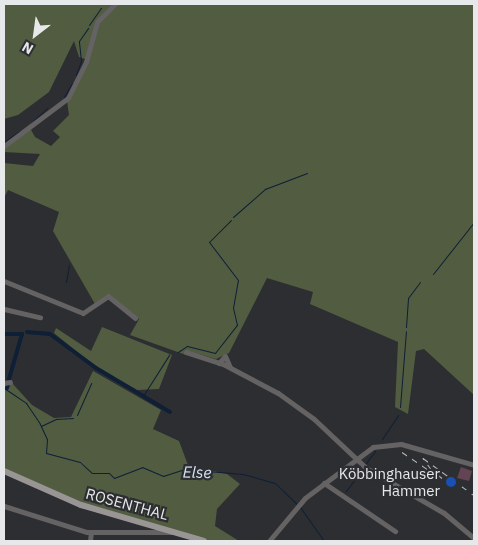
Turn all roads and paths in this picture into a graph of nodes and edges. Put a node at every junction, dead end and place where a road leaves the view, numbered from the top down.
1 (115, 4) edge
2 (4, 146) edge
3 (4, 281) edge
4 (4, 310) edge
5 (40, 317) dead end
6 (134, 318) dead end
7 (186, 352) dead end
8 (354, 458) junction
9 (474, 465) edge
10 (4, 471) edge
11 (324, 483) junction
12 (4, 506) edge
13 (175, 530) junction
14 (395, 530) dead end
15 (91, 532) junction
16 (474, 538) edge
17 (90, 541) edge
18 (204, 541) edge
19 (269, 541) edge

1 - 2 street
3 - 6 street
4 - 5 street
7 - 8 street
8 - 9 street
8 - 11 street
8 - 16 street
10 - 13 main road, ROSENTHAL
11 - 14 street
11 - 19 street
12 - 15 street
13 - 15 street
13 - 18 main road, ROSENTHAL
15 - 17 street

